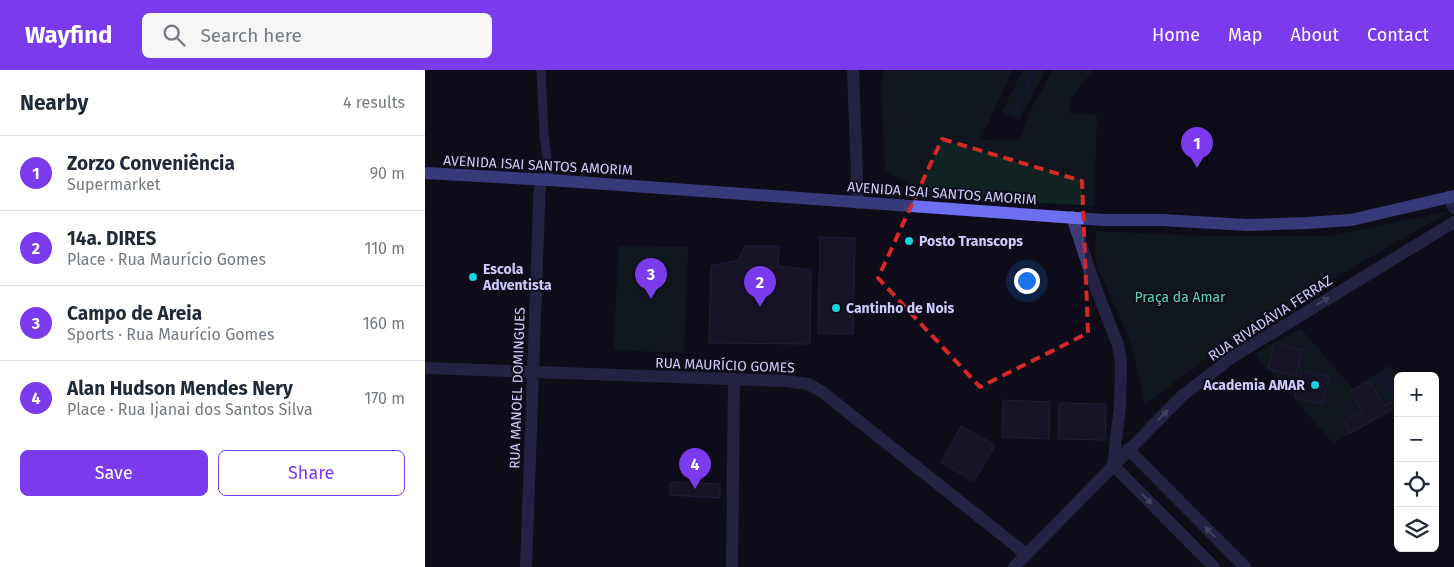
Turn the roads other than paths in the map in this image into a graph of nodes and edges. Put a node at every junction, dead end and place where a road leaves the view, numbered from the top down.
1 (541, 70) edge
2 (853, 70) edge
3 (425, 174) edge
4 (545, 179) junction
5 (1453, 200) edge
6 (859, 202) junction
7 (1073, 217) junction
8 (1454, 222) edge
9 (425, 368) edge
10 (532, 374) junction
11 (734, 379) junction
12 (1122, 450) junction
13 (1113, 465) junction
14 (1026, 554) junction
15 (526, 567) edge
16 (732, 567) edge
17 (1014, 567) edge
18 (1214, 567) edge
19 (1245, 567) edge

1 - 4 lane
2 - 6 street
3 - 4 main road, AVENIDA ISAI SANTOS AMORIM
4 - 6 main road, AVENIDA ISAI SANTOS AMORIM
4 - 10 street, RUA MANOEL DOMINGUES
5 - 7 main road, AVENIDA ISAI SANTOS AMORIM
6 - 7 main road, AVENIDA ISAI SANTOS AMORIM
7 - 12 street
12 -> 8 street, RUA RIVADÁVIA FERRAZ
9 - 10 street, RUA MAURÍCIO GOMES
10 - 11 street, RUA MAURÍCIO GOMES
10 - 15 street, RUA MANOEL DOMINGUES
11 - 14 street, RUA MAURÍCIO GOMES
11 - 16 street
12 - 13 street
19 -> 12 street
13 - 14 street
13 -> 18 street
14 - 17 street

